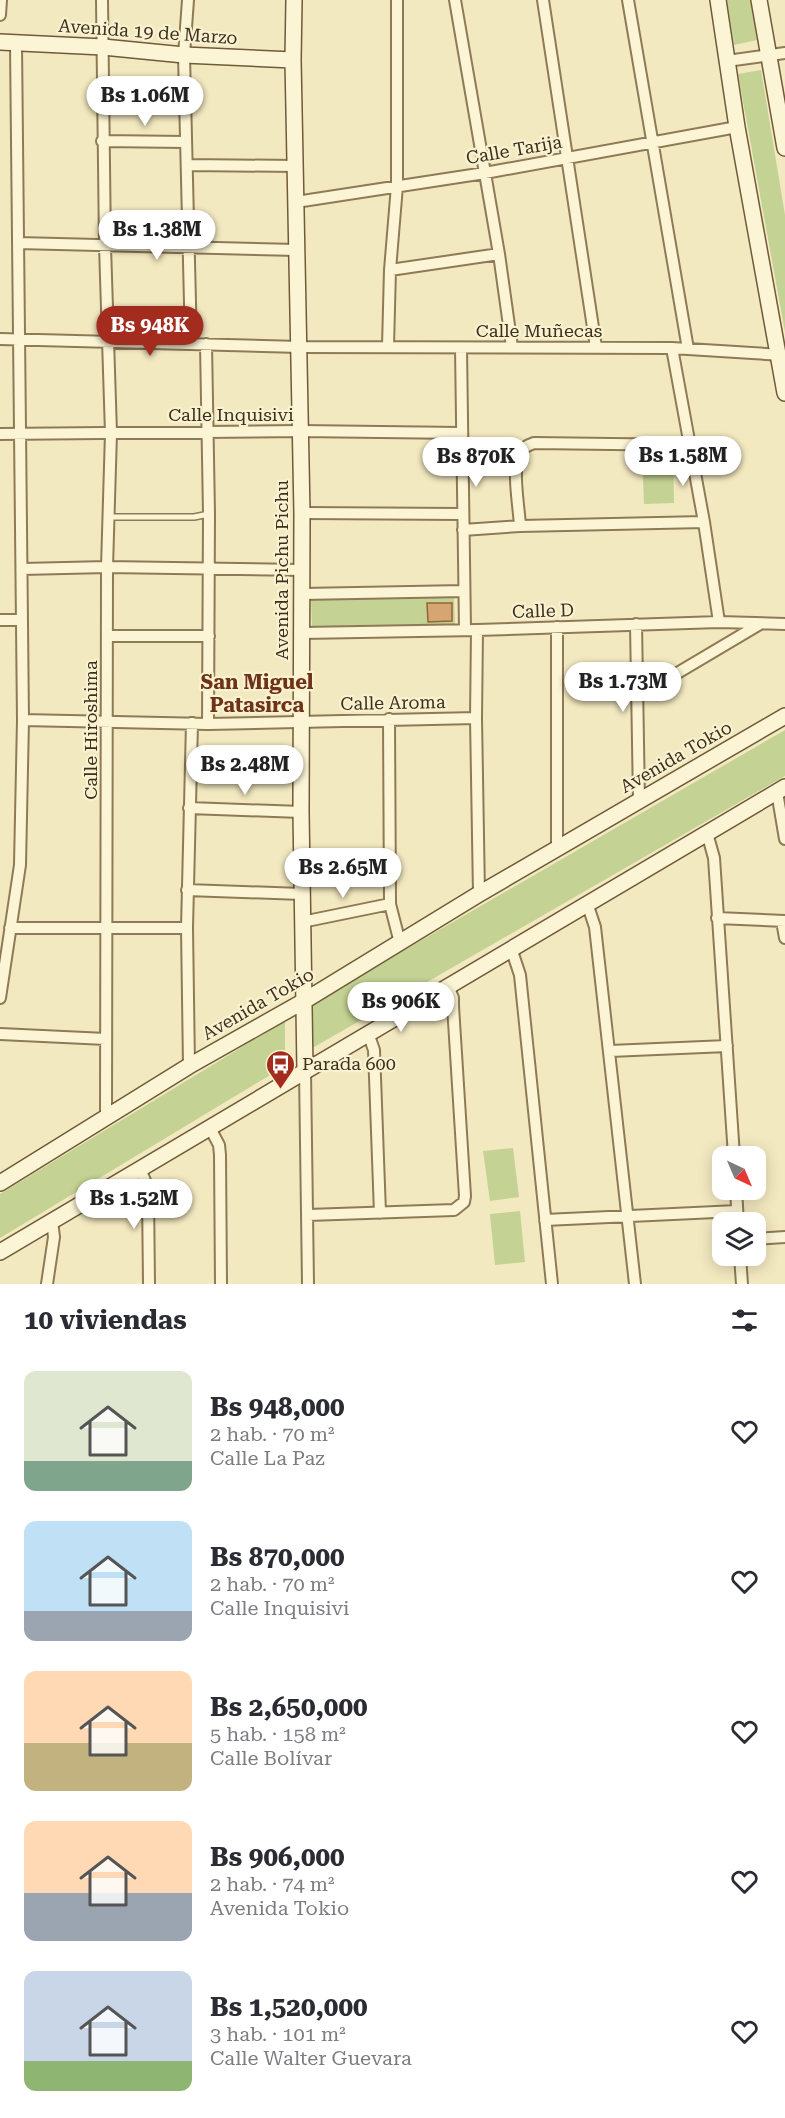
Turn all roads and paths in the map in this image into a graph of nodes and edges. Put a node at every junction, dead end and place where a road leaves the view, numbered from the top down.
1 (1, 0) edge
2 (102, 0) edge
3 (188, 0) edge
4 (294, 0) edge
5 (397, 0) edge
6 (455, 0) edge
7 (543, 0) edge
8 (628, 0) edge
9 (718, 0) edge
10 (759, 0) edge
11 (0, 15) edge
12 (0, 42) edge
13 (16, 44) junction
14 (103, 47) junction
15 (785, 53) edge
16 (769, 55) junction
17 (184, 56) junction
18 (293, 60) junction
19 (728, 61) junction
20 (737, 127) junction
21 (102, 141) junction
22 (652, 141) junction
23 (186, 142) junction
24 (785, 148) edge
25 (568, 157) junction
26 (187, 165) junction
27 (296, 166) junction
28 (484, 173) junction
29 (397, 186) junction
30 (296, 202) junction
31 (18, 243) junction
32 (105, 246) junction
33 (190, 247) junction
34 (297, 250) junction
35 (499, 254) junction
36 (390, 270) junction
37 (0, 339) edge
38 (19, 339) junction
39 (107, 342) junction
40 (190, 344) junction
41 (207, 344) junction
42 (388, 346) junction
43 (300, 347) junction
44 (512, 347) junction
45 (461, 348) junction
46 (596, 348) junction
47 (672, 348) junction
48 (688, 349) junction
49 (781, 355) edge
50 (785, 393) edge
51 (300, 431) junction
52 (207, 432) junction
53 (111, 433) junction
54 (461, 433) junction
55 (0, 434) edge
56 (21, 434) junction
57 (689, 445) junction
58 (302, 513) junction
59 (209, 514) junction
60 (462, 514) junction
61 (108, 517) junction
62 (704, 522) junction
63 (520, 526) junction
64 (463, 530) junction
65 (107, 567) junction
66 (22, 569) junction
67 (209, 569) junction
68 (302, 570) junction
69 (464, 591) junction
70 (302, 594) junction
71 (0, 620) edge
72 (22, 620) junction
73 (718, 622) junction
74 (636, 624) junction
75 (760, 624) junction
76 (785, 624) edge
77 (556, 627) junction
78 (465, 629) junction
79 (477, 630) junction
80 (302, 633) junction
81 (108, 636) junction
82 (209, 636) junction
83 (637, 697) junction
84 (785, 716) edge
85 (476, 717) junction
86 (390, 719) junction
87 (23, 720) junction
88 (108, 721) junction
89 (302, 722) junction
90 (192, 723) junction
91 (208, 724) junction
92 (781, 790) edge
93 (639, 801) junction
94 (189, 808) junction
95 (301, 812) junction
96 (706, 833) junction
97 (785, 839) edge
98 (557, 849) junction
99 (187, 890) junction
100 (302, 894) junction
101 (479, 894) junction
102 (0, 901) edge
103 (13, 901) junction
104 (587, 903) junction
105 (390, 904) junction
106 (717, 918) junction
107 (783, 921) edge
108 (302, 922) junction
109 (10, 928) junction
110 (108, 928) junction
111 (187, 928) junction
112 (785, 938) edge
113 (400, 943) junction
114 (512, 948) junction
115 (1, 982) edge
116 (448, 986) junction
117 (0, 998) edge
118 (304, 1001) junction
119 (368, 1033) junction
120 (0, 1034) edge
121 (106, 1039) junction
122 (727, 1046) junction
123 (609, 1052) junction
124 (189, 1066) junction
125 (305, 1071) junction
126 (106, 1118) junction
127 (210, 1128) junction
128 (733, 1146) edge
129 (140, 1169) junction
130 (0, 1183) edge
131 (380, 1212) junction
132 (308, 1215) junction
133 (627, 1216) junction
134 (712, 1217) edge
135 (545, 1220) junction
136 (52, 1221) junction
137 (785, 1237) edge
138 (766, 1238) edge
139 (0, 1252) edge
140 (741, 1266) edge
141 (47, 1284) edge
142 (149, 1284) edge
143 (221, 1284) edge
144 (308, 1284) edge
145 (552, 1284) edge
146 (635, 1284) edge
147 (742, 1284) edge

1 - 11 street
2 - 14 street, Calle Hiroshima
3 - 17 street
4 - 18 street, Avenida Pichu Pichu
5 - 29 street
6 - 28 street
7 - 25 street
8 - 22 street
9 - 19 street
10 - 16 street
12 - 13 street, Avenida 19 de Marzo
13 - 14 street, Avenida 19 de Marzo
13 - 31 street
14 - 17 street, Avenida 19 de Marzo
14 - 21 street, Calle Hiroshima
15 - 16 street
16 - 19 street
16 - 24 street
17 - 18 street, Avenida 19 de Marzo
17 - 23 street
18 - 27 street, Avenida Pichu Pichu
19 - 20 street
20 - 22 street, Calle Tarija
20 - 49 street
21 - 23 street
21 - 32 street, Calle Hiroshima
22 - 25 street, Calle Tarija
22 - 48 street
23 - 26 street
25 - 28 street, Calle Tarija
25 - 46 street
26 - 27 street
26 - 33 street
27 - 30 street, Avenida Pichu Pichu
28 - 29 street, Calle Tarija
28 - 35 street
29 - 30 street, Calle Tarija
29 - 36 street
30 - 34 street, Avenida Pichu Pichu
31 - 32 street
31 - 38 street
32 - 33 street
32 - 39 street, Calle Hiroshima
33 - 34 street
33 - 40 street
34 - 43 street, Avenida Pichu Pichu
35 - 36 street
35 - 44 street
36 - 42 street
37 - 38 street, Calle Muñecas
38 - 39 street, Calle Muñecas
38 - 56 street
39 - 40 street, Calle Muñecas
39 - 53 street, Calle Hiroshima
40 - 41 street, Calle Muñecas
41 - 43 street, Calle Muñecas
41 - 52 street
42 - 43 street, Calle Muñecas
42 - 45 street, Calle Muñecas
43 - 51 street, Avenida Pichu Pichu
44 - 45 street, Calle Muñecas
44 - 46 street, Calle Muñecas
45 - 54 street
46 - 47 street, Calle Muñecas
47 - 48 street, Calle Muñecas
47 - 57 street
48 - 49 street, Calle Muñecas
49 - 50 street
51 - 52 street, Calle Inquisivi
51 - 54 street, Calle Inquisivi
51 - 58 street, Avenida Pichu Pichu
52 - 53 street, Calle Inquisivi
52 - 59 street
53 - 56 street, Calle Inquisivi
53 - 61 street, Calle Hiroshima
54 - 60 street
55 - 56 street, Calle Inquisivi
56 - 66 street
57 - 62 street
57 - 63 street
58 - 60 street
58 - 68 street, Avenida Pichu Pichu
59 - 61 lane
59 - 67 street
60 - 64 street
61 - 65 street, Calle Hiroshima
62 - 63 street
62 - 73 street
63 - 64 street
64 - 69 street
65 - 66 street
65 - 67 street
65 - 81 street, Calle Hiroshima
66 - 72 street
67 - 68 street
67 - 82 street
68 - 70 street, Avenida Pichu Pichu
69 - 70 street
69 - 78 street
70 - 80 street, Avenida Pichu Pichu
71 - 72 street
72 - 87 street
73 - 74 street, Calle D
73 - 75 street, Calle D
74 - 77 street, Calle D
74 - 83 street
75 - 76 street, Calle D
75 - 83 street
77 - 79 street, Calle D
77 - 98 street
78 - 79 street, Calle D
78 - 80 street, Calle D
79 - 85 street
80 - 89 street, Avenida Pichu Pichu
81 - 82 street
81 - 88 street, Calle Hiroshima
82 - 91 street
83 - 93 street
84 - 93 street, Avenida Tokio
85 - 86 street, Calle Aroma
85 - 101 street
86 - 89 street, Calle Aroma
86 - 105 street
87 - 88 street, Calle Aroma
87 - 103 street
88 - 90 street, Calle Aroma
88 - 110 street, Calle Hiroshima
89 - 91 street, Calle Aroma
89 - 95 street, Avenida Pichu Pichu
90 - 91 street, Calle Aroma
90 - 94 street
92 - 96 street
92 - 97 street
93 - 98 street, Avenida Tokio
94 - 95 street
94 - 99 street
95 - 100 street, Avenida Pichu Pichu
96 - 104 street
96 - 106 street
98 - 101 street, Avenida Tokio
99 - 100 street
99 - 111 street
100 - 108 street, Avenida Pichu Pichu
101 - 113 street, Avenida Tokio
102 - 103 street
103 - 109 street
104 - 114 street
104 - 123 street
105 - 108 street
105 - 113 street
106 - 107 street
106 - 122 street
107 - 112 street
108 - 118 street, Avenida Pichu Pichu
109 - 110 street
109 - 115 street
110 - 111 street
110 - 121 street, Calle Hiroshima
111 - 124 street
113 - 118 street, Avenida Tokio
114 - 116 street
114 - 135 street
115 - 117 street
116 - 119 street
116 - 131 street
118 - 124 street, Avenida Tokio
118 - 125 street, Avenida Pichu Pichu
119 - 125 street
119 - 131 street
120 - 121 street
121 - 126 street, Calle Hiroshima
122 - 123 street
122 - 128 street
123 - 133 street
124 - 126 street, Avenida Tokio
125 - 127 street
125 - 132 street, Avenida Pichu Pichu
126 - 130 street, Avenida Tokio
127 - 129 street
127 - 143 street
129 - 136 street
129 - 142 street
131 - 132 street
132 - 144 street, Avenida Pichu Pichu
133 - 134 street
133 - 135 street
133 - 146 street
135 - 145 street
136 - 139 street
136 - 141 street
137 - 138 street
140 - 147 street

